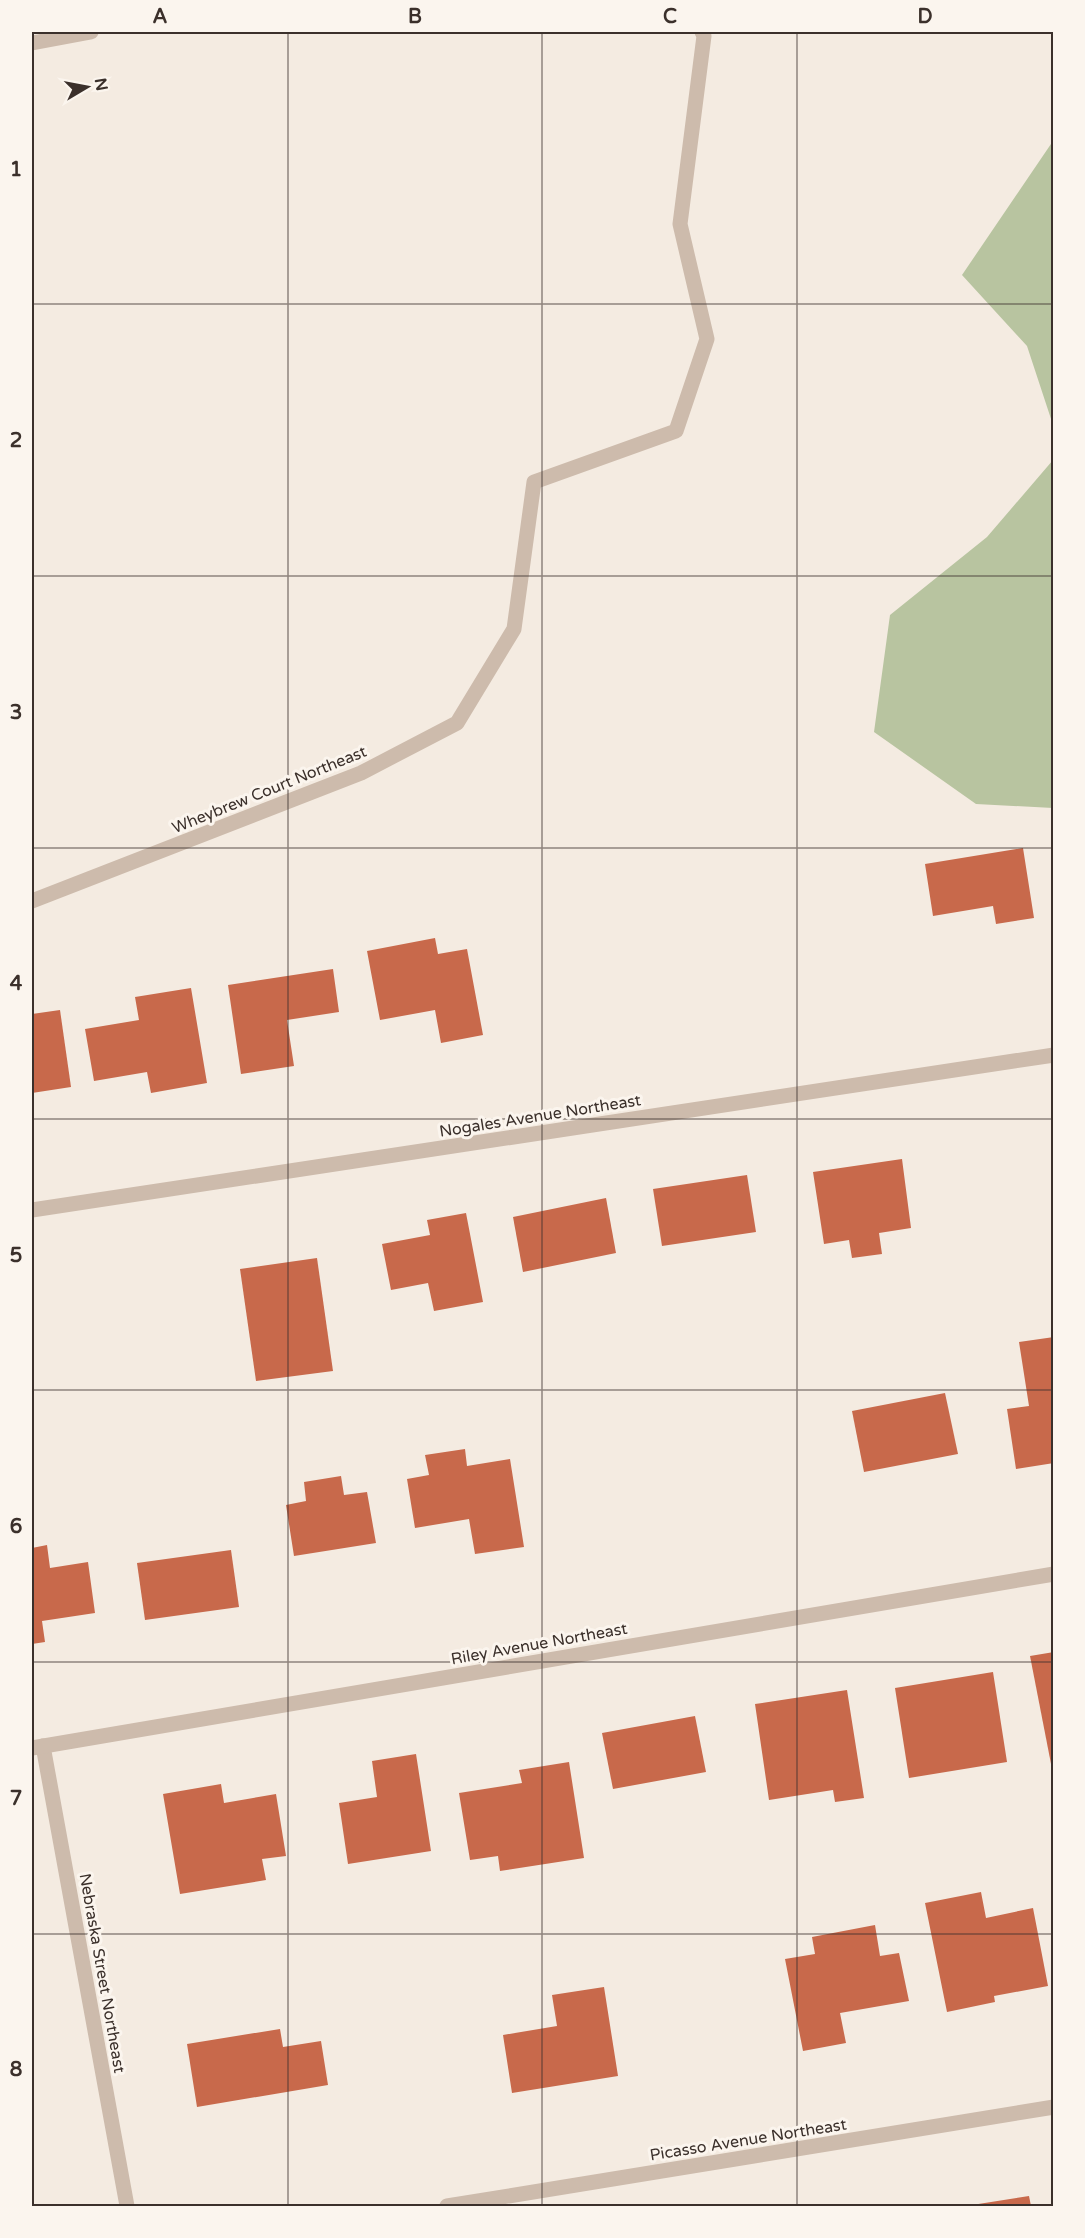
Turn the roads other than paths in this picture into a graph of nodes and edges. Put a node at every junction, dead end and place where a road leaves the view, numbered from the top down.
1 (91, 32) edge
2 (702, 32) edge
3 (32, 43) edge
4 (32, 901) edge
5 (1053, 1055) edge
6 (32, 1210) edge
7 (1053, 1574) edge
8 (37, 1747) edge
9 (1053, 2108) edge
10 (127, 2206) edge
11 (447, 2206) edge

1 - 3 street
2 - 4 street, Wheybrew Court Northeast
5 - 6 street, Nogales Avenue Northeast
7 - 8 street, Riley Avenue Northeast
8 - 10 street, Nebraska Street Northeast
9 - 11 street, Picasso Avenue Northeast

